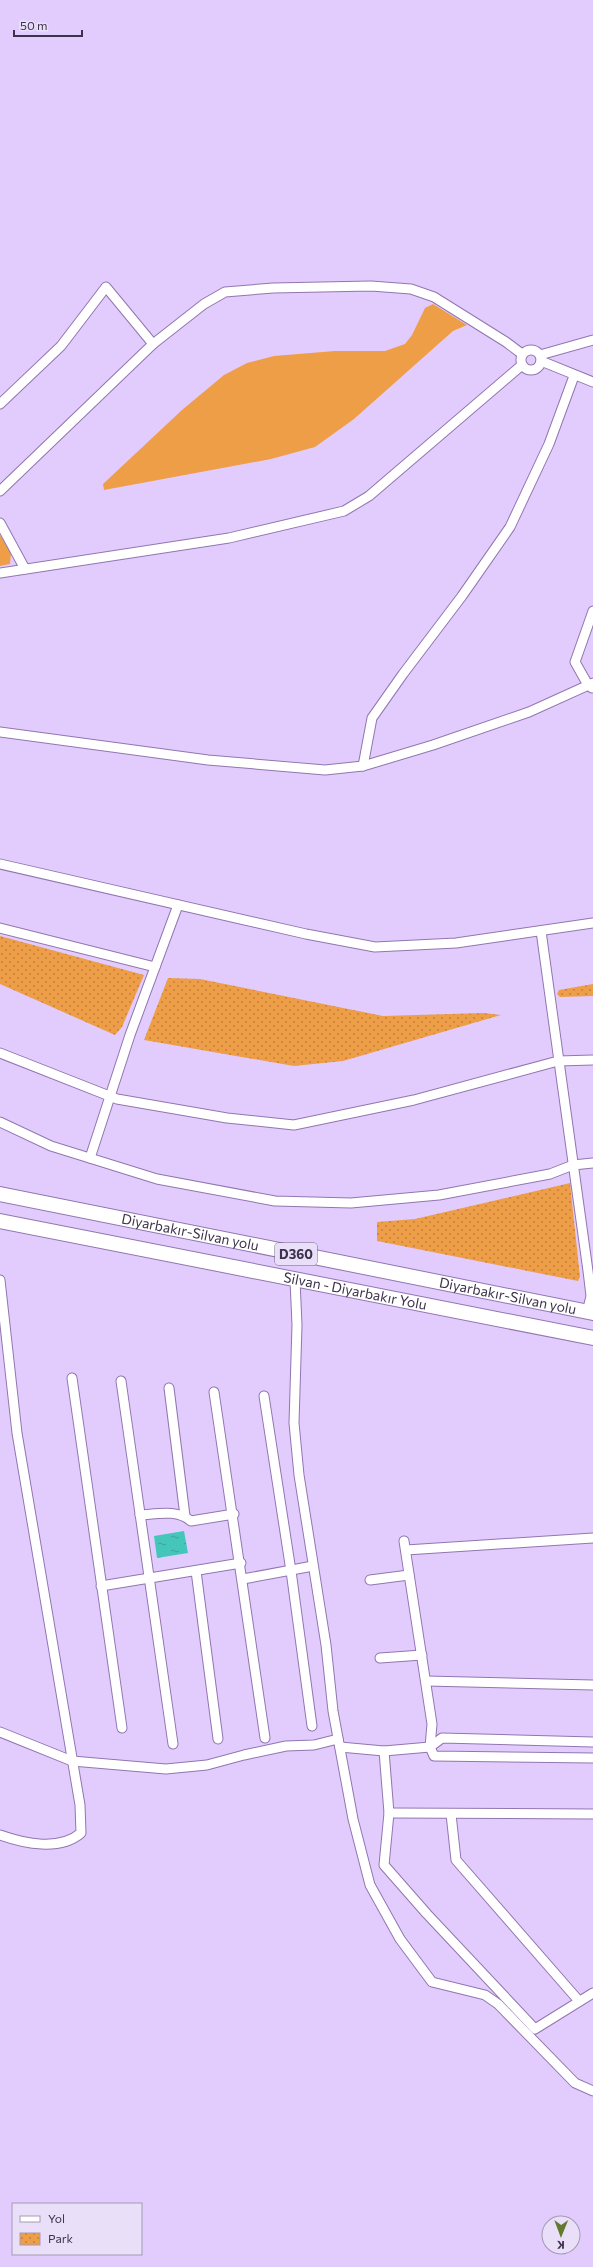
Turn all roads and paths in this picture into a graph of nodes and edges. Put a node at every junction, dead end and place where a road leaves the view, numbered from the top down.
1 (593, 340) edge
2 (153, 344) junction
3 (522, 354) junction
4 (540, 358) junction
5 (522, 365) junction
6 (574, 376) junction
7 (593, 382) edge
8 (0, 404) edge
9 (0, 491) edge
10 (0, 523) edge
11 (25, 569) junction
12 (0, 573) edge
13 (593, 611) edge
14 (591, 686) edge
15 (0, 732) edge
16 (363, 766) junction
17 (0, 864) edge
18 (178, 905) junction
19 (593, 923) edge
20 (0, 928) edge
21 (541, 931) junction
22 (155, 967) junction
23 (0, 1053) edge
24 (593, 1060) edge
25 (558, 1061) junction
26 (109, 1096) junction
27 (0, 1122) edge
28 (90, 1158) junction
29 (593, 1163) edge
30 (573, 1165) junction
31 (0, 1194) edge
32 (0, 1221) edge
33 (0, 1280) edge
34 (295, 1280) junction
35 (590, 1312) edge
36 (593, 1338) edge
37 (72, 1378) dead end
38 (121, 1381) dead end
39 (169, 1388) dead end
40 (214, 1392) dead end
41 (264, 1396) dead end
42 (234, 1514) junction
43 (140, 1516) junction
44 (186, 1516) junction
45 (593, 1538) edge
46 (241, 1563) junction
47 (313, 1566) junction
48 (196, 1571) junction
49 (291, 1571) junction
50 (409, 1575) junction
51 (148, 1579) junction
52 (243, 1579) junction
53 (370, 1580) dead end
54 (101, 1586) junction
55 (422, 1655) junction
56 (380, 1658) dead end
57 (426, 1681) junction
58 (593, 1685) edge
59 (312, 1726) dead end
60 (122, 1728) dead end
61 (0, 1732) edge
62 (265, 1738) dead end
63 (218, 1739) dead end
64 (593, 1742) edge
65 (339, 1743) junction
66 (173, 1744) dead end
67 (430, 1747) junction
68 (384, 1751) junction
69 (593, 1758) edge
70 (72, 1761) junction
71 (389, 1813) junction
72 (451, 1814) junction
73 (593, 1814) edge
74 (0, 1835) edge
75 (593, 1993) edge
76 (579, 2001) junction
77 (593, 2091) edge

1 - 4 street
2 - 3 street
2 - 8 street
2 - 9 street
3 - 4 street
3 - 5 street
4 - 5 street
4 - 6 street
5 - 11 street
6 - 7 street
6 - 16 street
10 - 11 street
11 - 12 street
13 - 14 street
14 - 16 street
15 - 16 street
17 - 18 street
18 - 21 street
18 - 22 street
19 - 21 street
20 - 22 street
21 - 25 street
22 - 26 street
23 - 26 street
24 - 25 street
25 - 26 street
25 - 30 street
26 - 28 street
27 - 28 street
28 - 30 street
29 - 30 street
30 - 35 street
31 - 35 highway, Diyarbakır-Silvan yolu / D360
32 - 34 highway, Silvan - Diyarbakır Yolu / D360
33 - 70 street
34 - 36 highway, Silvan - Diyarbakır Yolu / D360
34 - 47 street
37 - 54 street
38 - 43 street
39 - 44 street
40 - 42 street
41 - 49 street
42 - 44 street
42 - 46 street
43 - 44 street
43 - 51 street
45 - 50 street
46 - 48 street
46 - 52 street
47 - 49 street
47 - 65 street
48 - 51 street
48 - 63 street
49 - 52 street
49 - 59 street
50 - 53 street
50 - 55 street
51 - 54 street
51 - 66 street
52 - 62 street
54 - 60 street
55 - 56 street
55 - 57 street
57 - 58 street
57 - 67 street
61 - 70 street
64 - 67 street
65 - 68 street
65 - 70 street
65 - 77 street
67 - 68 street
67 - 69 street
68 - 71 street
70 - 74 street
71 - 72 street
71 - 76 street
72 - 73 street
72 - 76 street
75 - 76 street

